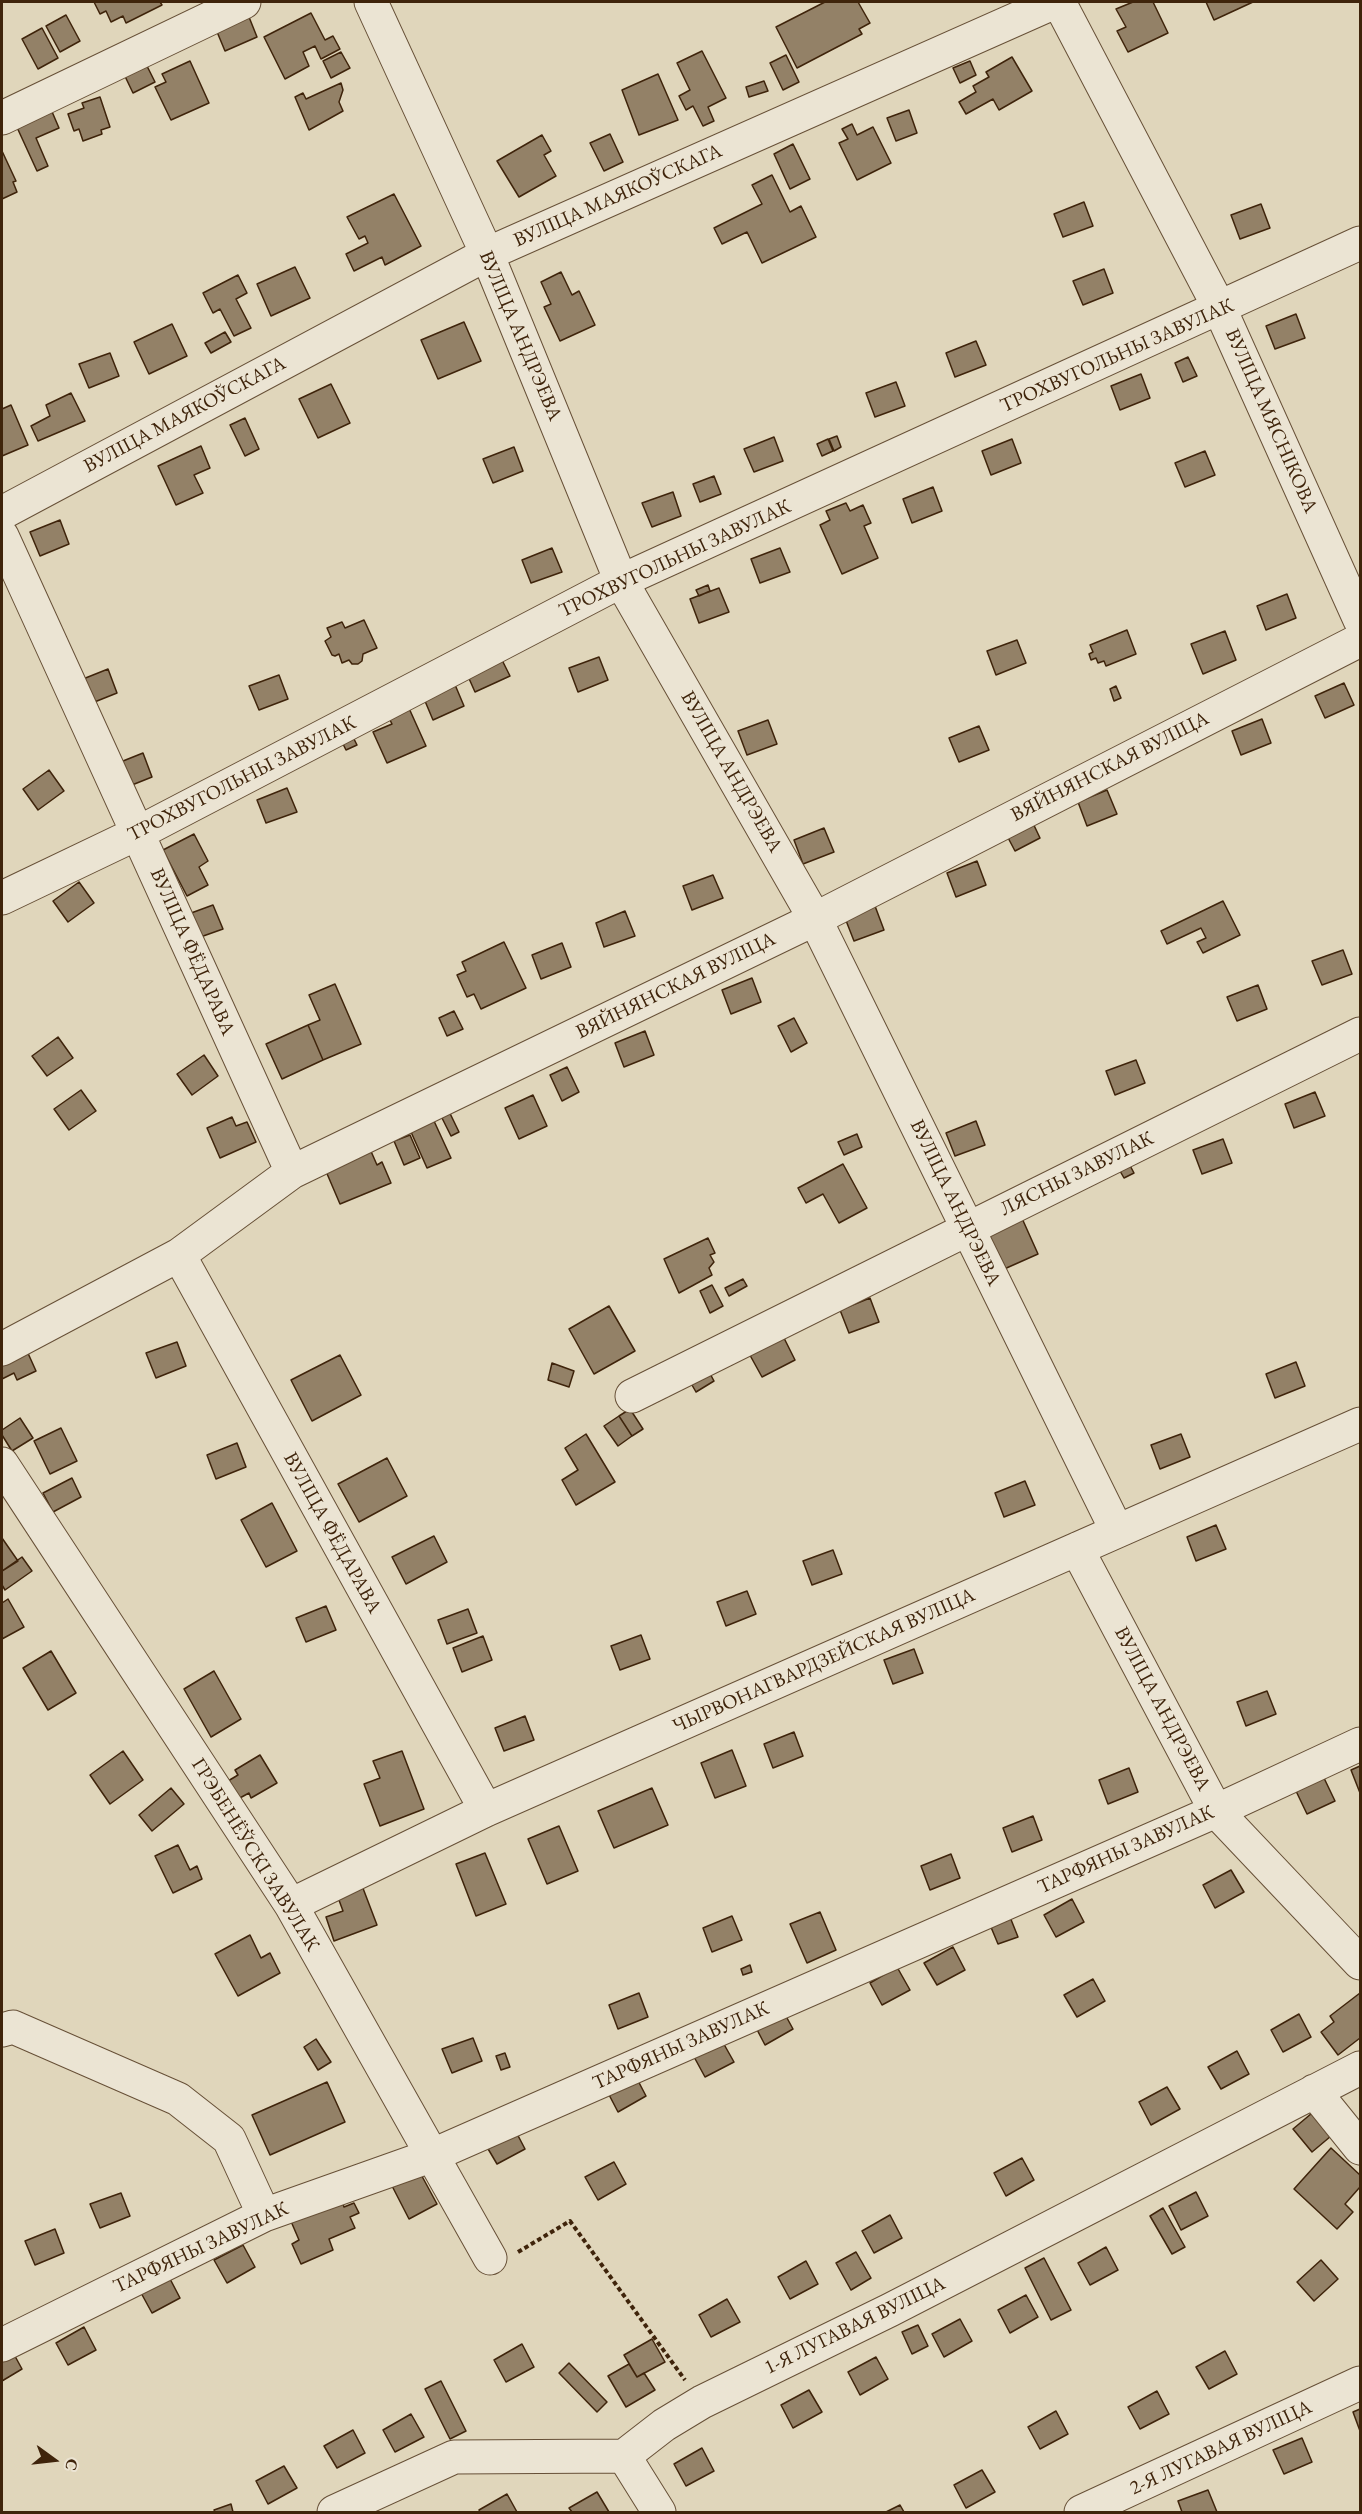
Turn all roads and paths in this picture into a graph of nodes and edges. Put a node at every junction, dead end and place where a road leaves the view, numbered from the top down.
1 (244, 2) edge
2 (371, 2) edge
3 (1057, 2) edge
4 (2, 118) edge
5 (1360, 243) edge
6 (487, 254) junction
7 (1220, 309) junction
8 (2, 513) edge
9 (2, 536) edge
10 (621, 581) junction
11 (1360, 620) edge
12 (1360, 640) edge
13 (138, 833) junction
14 (2, 898) edge
15 (815, 919) junction
16 (1360, 1034) edge
17 (292, 1172) junction
18 (967, 1228) junction
19 (178, 1255) junction
20 (2, 1349) edge
21 (632, 1396) dead end
22 (1360, 1424) edge
23 (2, 1464) edge
24 (1117, 1531) junction
25 (1077, 1549) junction
26 (1360, 1744) edge
27 (486, 1810) junction
28 (1216, 1811) junction
29 (291, 1905) junction
30 (1360, 1963) edge
31 (2, 2030) edge
32 (1360, 2068) edge
33 (1314, 2091) junction
34 (1360, 2148) edge
35 (433, 2155) junction
36 (264, 2215) junction
37 (490, 2258) joint
38 (2, 2345) edge
39 (1360, 2384) edge
40 (702, 2402) junction
41 (624, 2456) junction
42 (334, 2512) edge
43 (659, 2512) edge
44 (1081, 2512) edge

1 - 4 street
2 - 6 street, ВУЛІЦА АНДРЭЕВА
3 - 6 street, ВУЛІЦА МАЯКОЎСКАГА
3 - 7 street, ВУЛІЦА МЯСНІКОВА
5 - 7 street, ТРОХВУГОЛЬНЫ ЗАВУЛАК
6 - 8 street, ВУЛІЦА МАЯКОЎСКАГА
6 - 10 street, ВУЛІЦА АНДРЭЕВА
7 - 10 street, ТРОХВУГОЛЬНЫ ЗАВУЛАК
7 - 11 street, ВУЛІЦА МЯСНІКОВА
9 - 13 street, ВУЛІЦА ФЁДАРАВА
10 - 13 street, ТРОХВУГОЛЬНЫ ЗАВУЛАК
10 - 15 street, ВУЛІЦА АНДРЭЕВА
12 - 15 street, ВЯЙНЯНСКАЯ ВУЛІЦА
13 - 14 street, ТРОХВУГОЛЬНЫ ЗАВУЛАК
13 - 17 street, ВУЛІЦА ФЁДАРАВА
15 - 17 street, ВЯЙНЯНСКАЯ ВУЛІЦА
15 - 18 street, ВУЛІЦА АНДРЭЕВА
16 - 18 street, ЛЯСНЫ ЗАВУЛАК
17 - 19 street, ВЯЙНЯНСКАЯ ВУЛІЦА
18 - 21 street, ЛЯСНЫ ЗАВУЛАК
18 - 24 street, ВУЛІЦА АНДРЭЕВА
19 - 20 street, ВЯЙНЯНСКАЯ ВУЛІЦА
19 - 27 street, ВУЛІЦА ФЁДАРАВА
22 - 24 street, ЧЫРВОНАГВАРДЗЕЙСКАЯ ВУЛІЦА
23 - 29 street, ГРЭБЕНЁЎСКІ ЗАВУЛАК
24 - 25 street, ЧЫРВОНАГВАРДЗЕЙСКАЯ ВУЛІЦА
25 - 27 street, ЧЫРВОНАГВАРДЗЕЙСКАЯ ВУЛІЦА
25 - 28 street, ВУЛІЦА АНДРЭЕВА
26 - 28 street, ТАРФЯНЫ ЗАВУЛАК
27 - 29 street, ЧЫРВОНАГВАРДЗЕЙСКАЯ ВУЛІЦА
28 - 30 street, ВУЛІЦА АНДРЭЕВА
28 - 35 street, ТАРФЯНЫ ЗАВУЛАК
29 - 35 street, ГРЭБЕНЁЎСКІ ЗАВУЛАК
31 - 36 street
32 - 33 street, 1-Я ЛУГАВАЯ ВУЛІЦА
33 - 34 street
33 - 40 street, 1-Я ЛУГАВАЯ ВУЛІЦА
35 - 36 street, ТАРФЯНЫ ЗАВУЛАК
35 - 37 street, ГРЭБЕНЁЎСКІ ЗАВУЛАК
36 - 38 street, ТАРФЯНЫ ЗАВУЛАК
37 - 40 path
39 - 44 street, 2-Я ЛУГАВАЯ ВУЛІЦА
40 - 41 street, 1-Я ЛУГАВАЯ ВУЛІЦА
41 - 42 street
41 - 43 street

